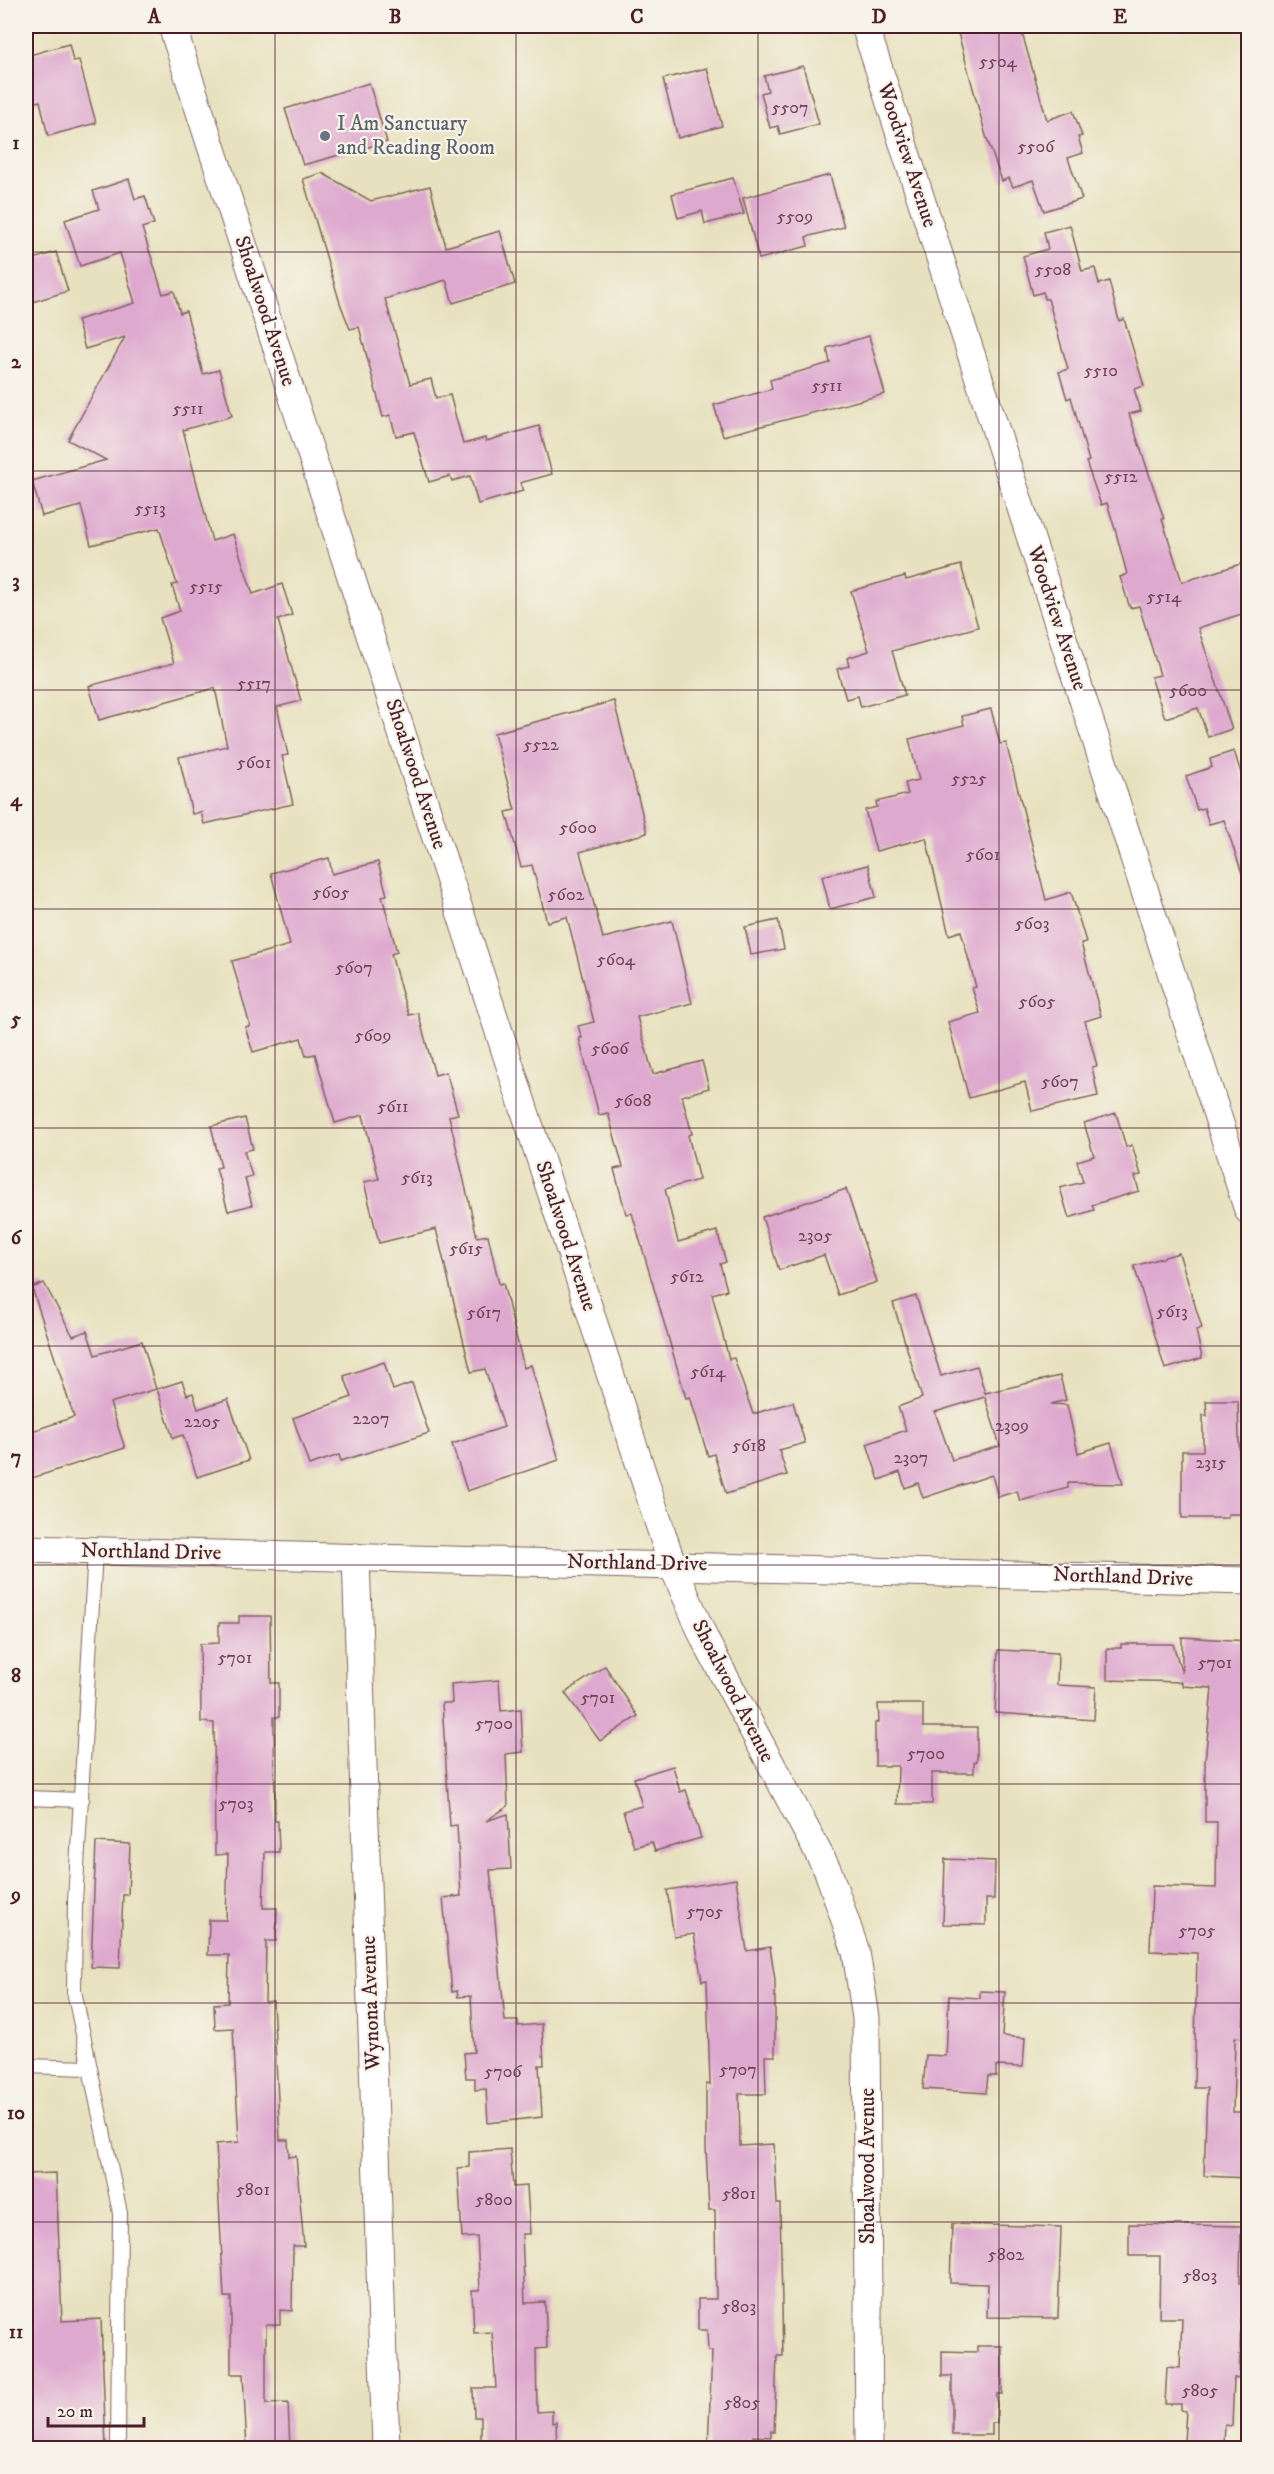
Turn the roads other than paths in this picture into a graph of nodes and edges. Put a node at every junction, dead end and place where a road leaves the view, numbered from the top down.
1 (172, 26) edge
2 (865, 26) edge
3 (1248, 1210) edge
4 (26, 1549) edge
5 (95, 1551) junction
6 (356, 1557) junction
7 (672, 1564) junction
8 (1248, 1581) edge
9 (26, 1798) edge
10 (82, 1800) junction
11 (26, 2066) edge
12 (88, 2068) junction
13 (118, 2448) edge
14 (386, 2448) edge
15 (869, 2448) edge

1 - 7 street, Shoalwood Avenue
2 - 3 street, Woodview Avenue
4 - 5 street, Northland Drive
5 - 6 street, Northland Drive
5 - 10 lane
6 - 7 street, Northland Drive
6 - 14 street, Wynona Avenue
7 - 8 street, Northland Drive
7 - 15 street, Shoalwood Avenue
9 - 10 lane
10 - 12 lane
11 - 12 lane
12 - 13 lane

